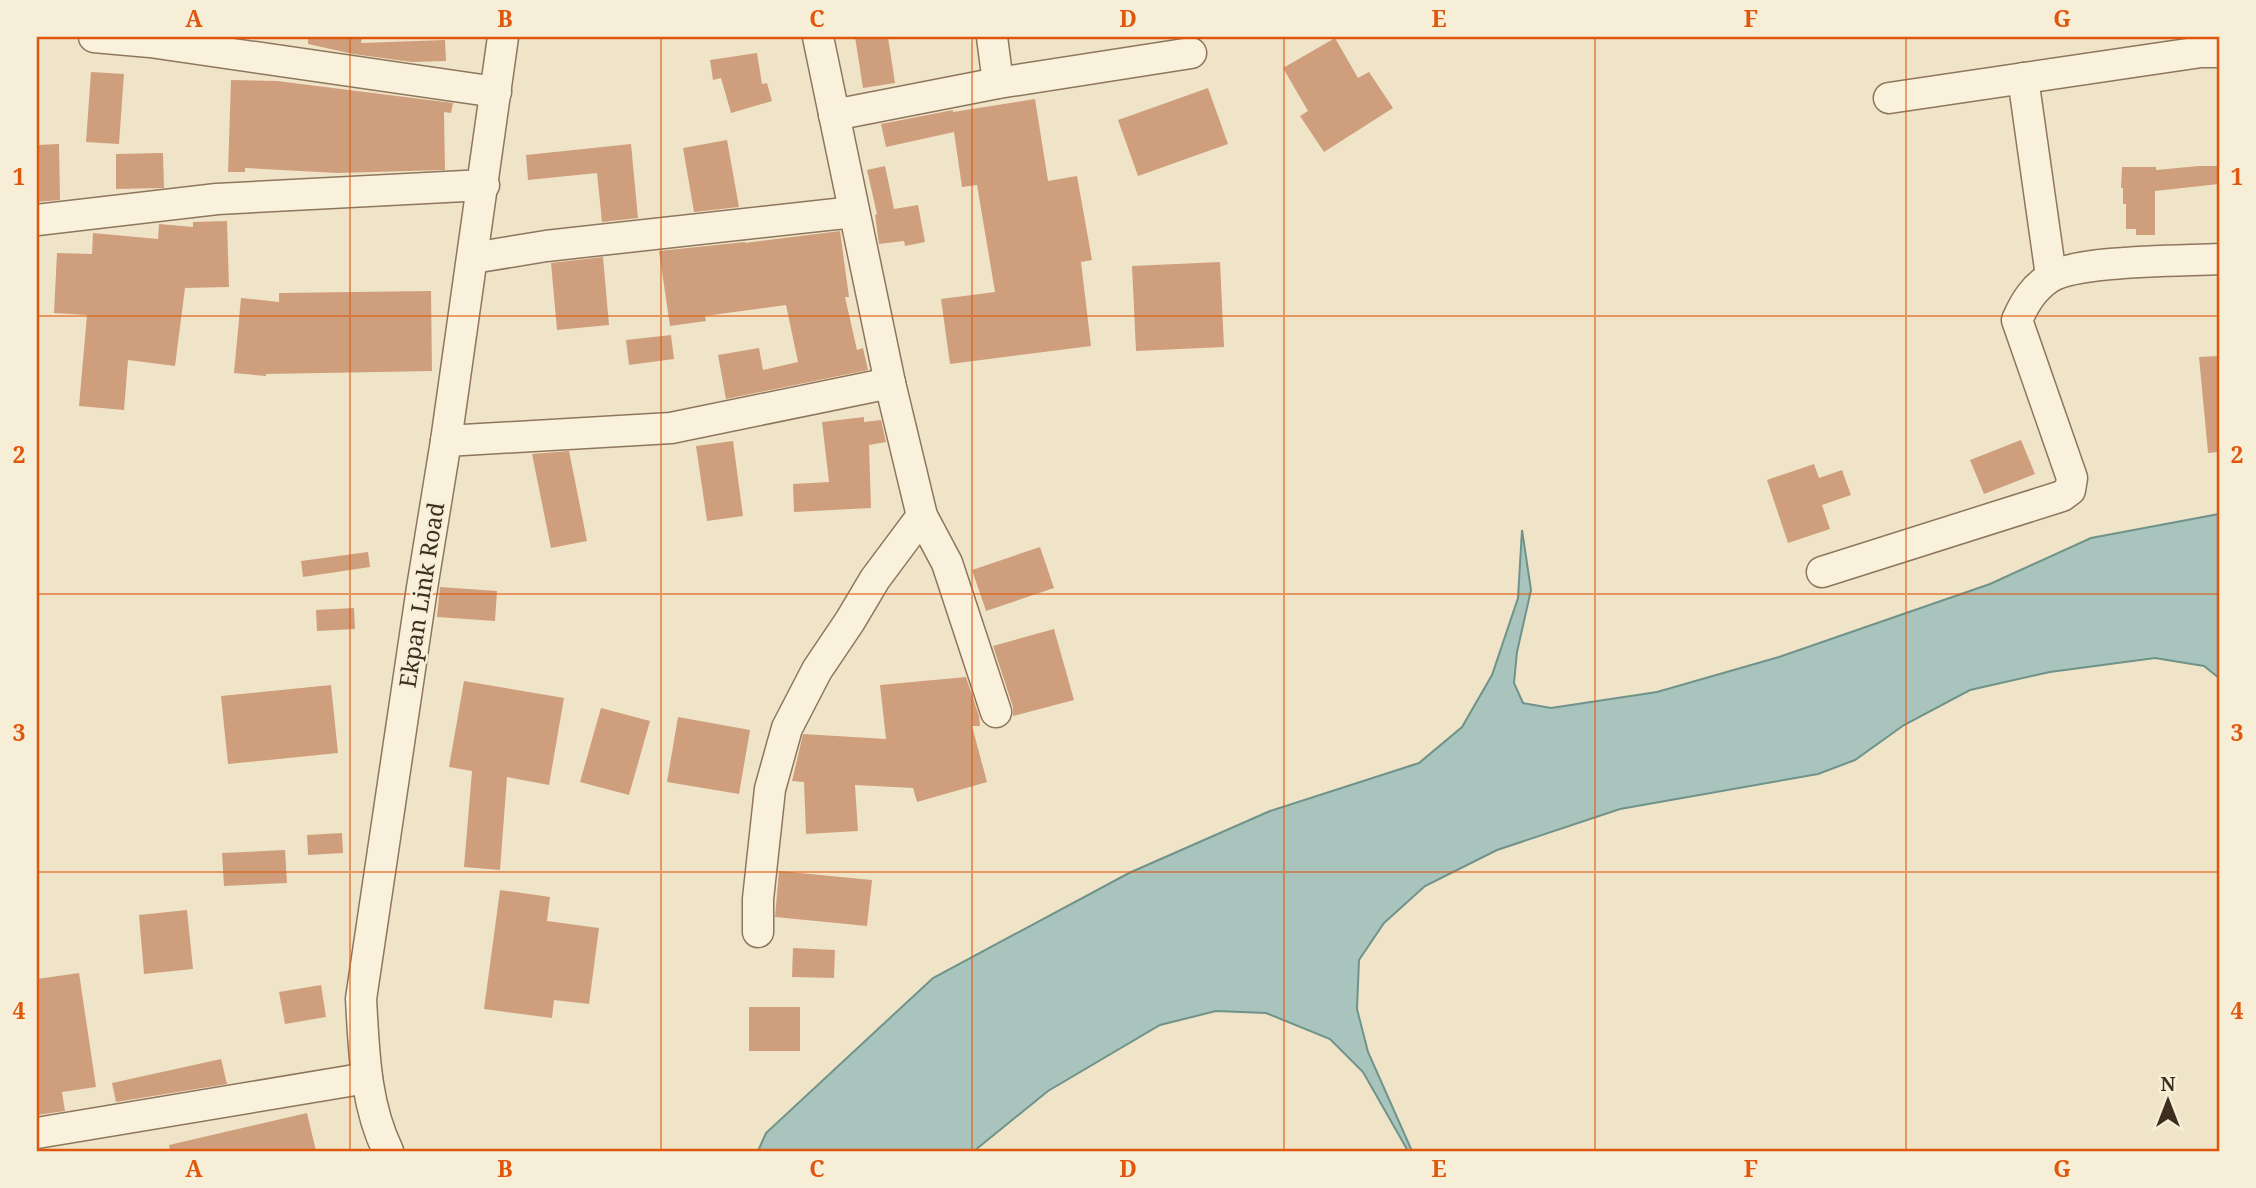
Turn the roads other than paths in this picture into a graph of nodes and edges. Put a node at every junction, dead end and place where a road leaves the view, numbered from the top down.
1 (94, 37) edge
2 (503, 37) edge
3 (818, 37) edge
4 (992, 37) edge
5 (2219, 52) edge
6 (1191, 53) dead end
7 (2023, 78) junction
8 (998, 83) junction
9 (496, 92) junction
10 (1889, 98) dead end
11 (834, 115) junction
12 (484, 185) junction
13 (854, 212) junction
14 (37, 220) edge
15 (473, 258) junction
16 (2219, 259) edge
17 (2051, 276) junction
18 (890, 383) junction
19 (446, 441) junction
20 (922, 516) junction
21 (1822, 572) dead end
22 (996, 712) dead end
23 (758, 932) dead end
24 (367, 1078) junction
25 (37, 1133) edge
26 (388, 1151) edge

1 - 9 street
2 - 9 street, Ekpan Link Road
3 - 11 street
4 - 8 street
5 - 7 street
6 - 8 street
7 - 10 street
7 - 17 street
8 - 11 street
9 - 12 street, Ekpan Link Road
11 - 13 street
12 - 14 street
12 - 15 street, Ekpan Link Road
13 - 15 street
13 - 18 street
15 - 19 street, Ekpan Link Road
16 - 17 street
17 - 21 street
18 - 19 street
18 - 20 street
19 - 24 street, Ekpan Link Road
20 - 22 street
20 - 23 street
24 - 25 street
24 - 26 street, Ekpan Link Road

